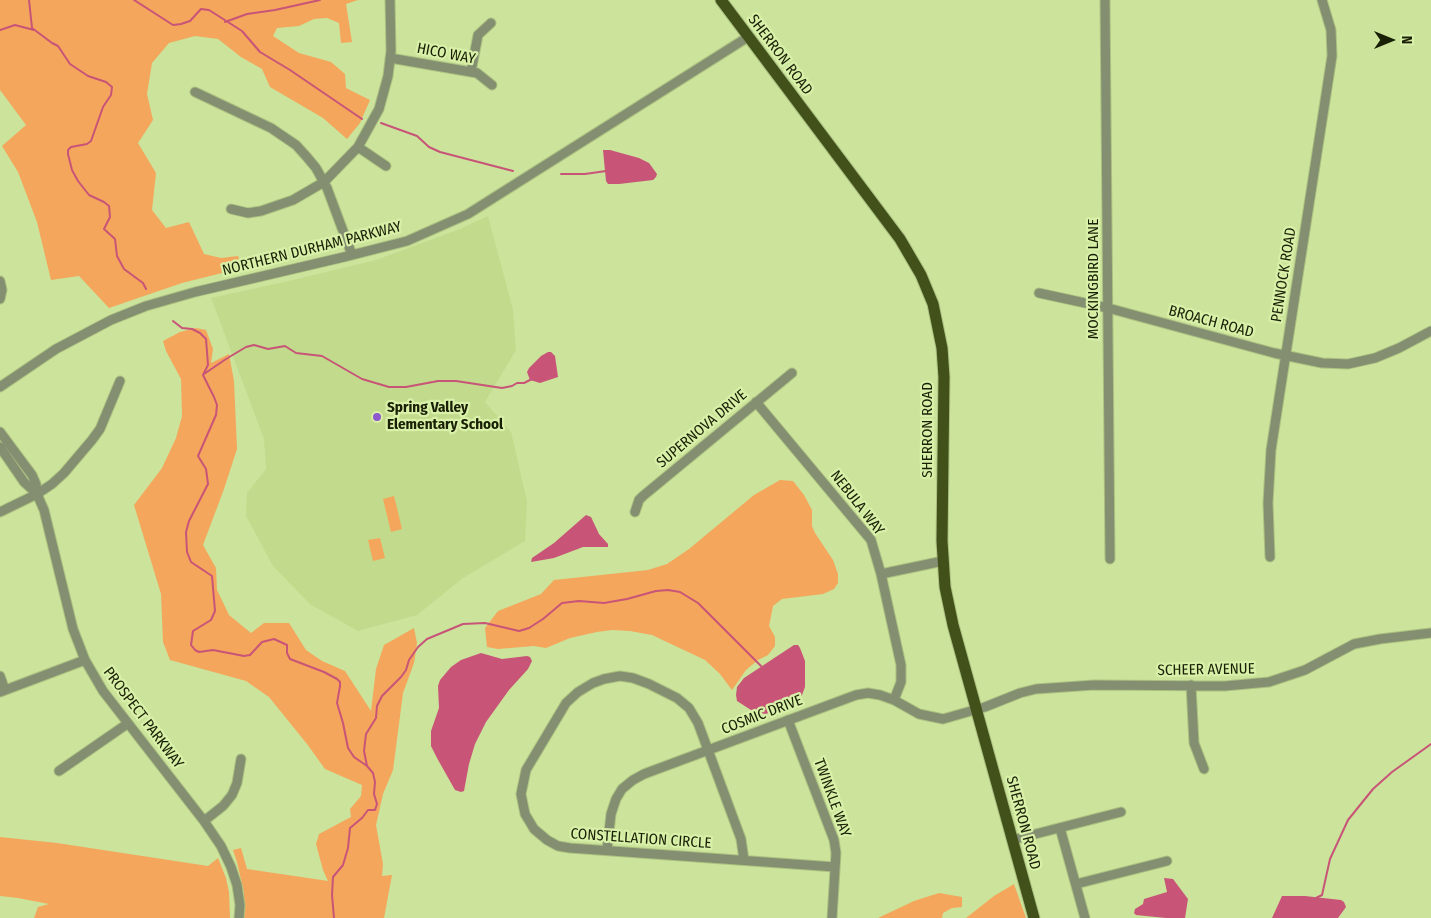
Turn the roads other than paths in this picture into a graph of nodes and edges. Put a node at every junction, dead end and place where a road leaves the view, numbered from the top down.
1 (390, 0) edge
2 (721, 0) edge
3 (1105, 0) edge
4 (1322, 0) edge
5 (491, 23) dead end
6 (748, 38) junction
7 (390, 58) junction
8 (472, 72) junction
9 (492, 85) dead end
10 (195, 92) dead end
11 (358, 147) junction
12 (386, 166) dead end
13 (324, 182) junction
14 (231, 209) dead end
15 (352, 255) junction
16 (0, 281) edge
17 (1040, 293) dead end
18 (0, 299) edge
19 (1108, 308) junction
20 (1431, 330) edge
21 (1285, 356) junction
22 (792, 373) dead end
23 (120, 381) dead end
24 (0, 387) edge
25 (756, 402) junction
26 (0, 432) edge
27 (0, 447) edge
28 (37, 494) junction
29 (0, 512) edge
30 (635, 512) dead end
31 (1270, 557) dead end
32 (1110, 559) dead end
33 (943, 561) junction
34 (881, 574) junction
35 (1431, 633) edge
36 (85, 660) junction
37 (0, 676) edge
38 (1191, 685) junction
39 (2, 691) edge
40 (894, 700) junction
41 (976, 710) junction
42 (788, 720) junction
43 (127, 724) junction
44 (708, 749) junction
45 (241, 759) dead end
46 (1204, 769) dead end
47 (59, 771) dead end
48 (1122, 812) dead end
49 (204, 821) junction
50 (1060, 828) junction
51 (1012, 840) junction
52 (607, 850) junction
53 (744, 860) junction
54 (1167, 861) dead end
55 (835, 867) junction
56 (1076, 884) junction
57 (239, 918) edge
58 (832, 918) edge
59 (1034, 918) edge
60 (1085, 918) edge

1 - 7 street
2 - 6 main road, SHERRON ROAD
3 - 19 street, MOCKINGBIRD LANE
4 - 21 street, PENNOCK ROAD
5 - 8 street
6 - 15 street, NORTHERN DURHAM PARKWAY
6 - 33 main road, SHERRON ROAD
7 - 8 street, HICO WAY
7 - 11 street
8 - 9 street, HICO WAY
10 - 13 street
11 - 12 street
11 - 13 street
13 - 14 street
13 - 15 street
15 - 24 street, NORTHERN DURHAM PARKWAY
16 - 18 street
17 - 19 street, BROACH ROAD
19 - 21 street, BROACH ROAD
19 - 32 street, MOCKINGBIRD LANE
20 - 21 street, BROACH ROAD
21 - 31 street, PENNOCK ROAD
22 - 25 street, SUPERNOVA DRIVE
23 - 28 street
25 - 30 street, SUPERNOVA DRIVE
25 - 34 street, NEBULA WAY
26 - 28 street, PROSPECT PARKWAY
27 - 28 street, PROSPECT PARKWAY
28 - 29 street
28 - 36 street, PROSPECT PARKWAY
33 - 34 street
33 - 41 main road, SHERRON ROAD
34 - 40 street, NEBULA WAY
35 - 38 street, SCHEER AVENUE
36 - 39 street
36 - 43 street, PROSPECT PARKWAY
37 - 39 street
38 - 41 street, SCHEER AVENUE
38 - 46 street
40 - 41 street, COSMIC DRIVE
40 - 42 street, COSMIC DRIVE
41 - 51 main road, SHERRON ROAD
42 - 44 street, COSMIC DRIVE
42 - 55 street, TWINKLE WAY
43 - 47 street
43 - 49 street, PROSPECT PARKWAY
44 - 52 street, COSMIC DRIVE
44 - 52 street, CONSTELLATION CIRCLE
44 - 53 street, CONSTELLATION CIRCLE
45 - 49 street
48 - 50 street
49 - 57 street, PROSPECT PARKWAY
50 - 51 street
50 - 56 street
51 - 59 main road, SHERRON ROAD
52 - 53 street, CONSTELLATION CIRCLE
53 - 55 street, CONSTELLATION CIRCLE
54 - 56 street
55 - 58 street, TWINKLE WAY
56 - 60 street

